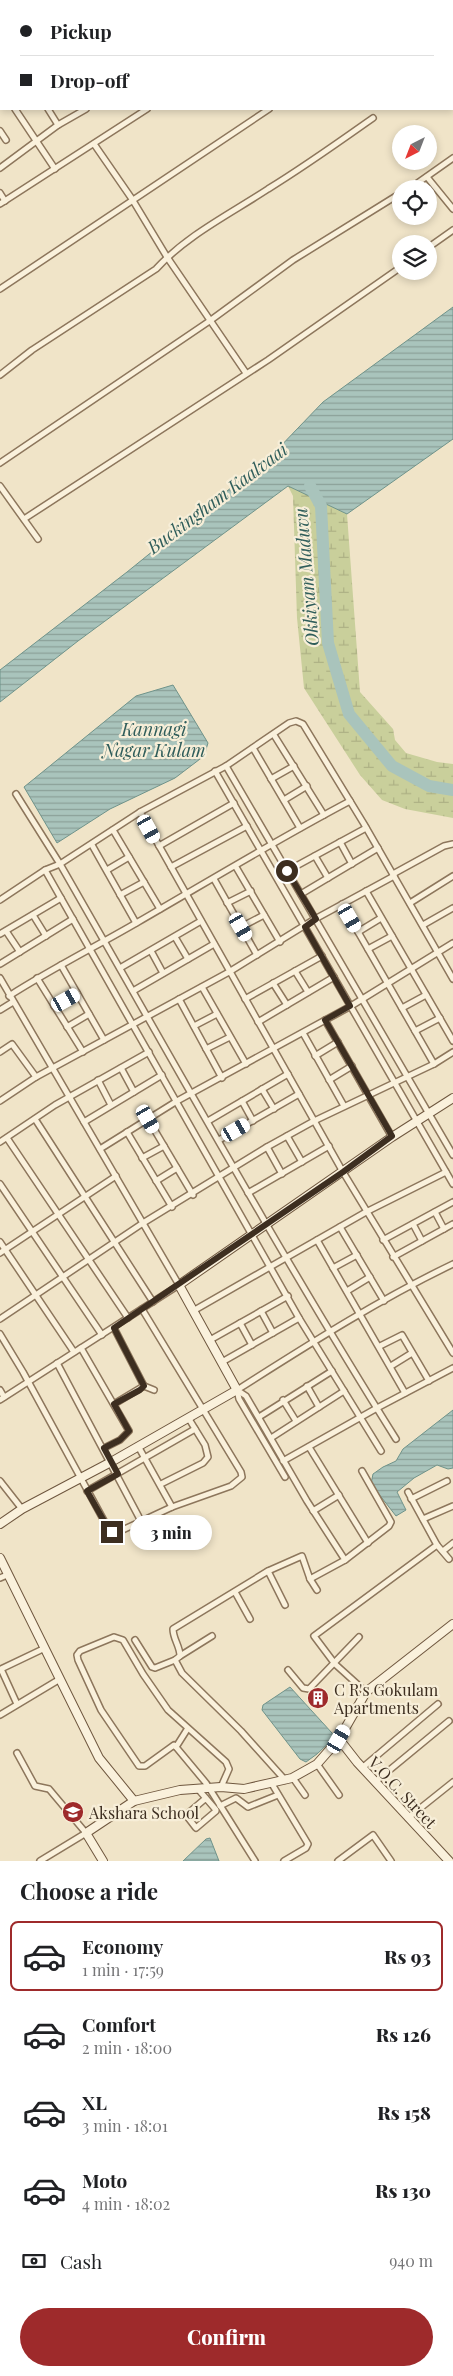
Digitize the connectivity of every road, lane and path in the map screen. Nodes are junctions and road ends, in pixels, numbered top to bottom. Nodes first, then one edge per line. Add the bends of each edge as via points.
1 (16, 110) edge
2 (49, 110) edge
3 (84, 110) edge
4 (145, 110) edge
5 (267, 110) edge
6 (373, 118) dead end
7 (58, 125) junction
8 (0, 131) edge
9 (6, 140) dead end
10 (37, 142) junction
11 (94, 144) junction
12 (453, 158) edge
13 (0, 168) edge
14 (55, 169) junction
15 (427, 178) junction
16 (424, 180) edge
17 (0, 193) edge
18 (132, 199) junction
19 (392, 199) edge
20 (3, 203) edge
21 (453, 209) edge
22 (453, 230) edge
23 (437, 241) edge
24 (167, 257) junction
25 (392, 273) edge
26 (0, 288) edge
27 (211, 320) junction
28 (246, 373) junction
29 (0, 375) edge
30 (0, 463) edge
31 (0, 486) edge
32 (24, 519) junction
33 (38, 539) dead end
34 (274, 734) junction
35 (253, 748) junction
36 (226, 766) junction
37 (294, 766) junction
38 (216, 771) junction
39 (271, 779) junction
40 (307, 786) junction
41 (16, 794) dead end
42 (284, 800) junction
43 (350, 801) junction
44 (234, 804) junction
45 (140, 812) junction
46 (324, 815) junction
47 (247, 826) junction
48 (300, 828) junction
49 (366, 828) junction
50 (113, 830) junction
51 (340, 842) junction
52 (271, 843) junction
53 (453, 844) edge
54 (92, 845) junction
55 (159, 846) junction
56 (378, 848) junction
57 (260, 850) junction
58 (315, 856) junction
59 (129, 857) junction
60 (60, 864) junction
61 (352, 864) junction
62 (236, 866) junction
63 (171, 867) junction
64 (45, 870) junction
65 (106, 870) junction
66 (287, 871) junction
67 (393, 875) junction
68 (453, 876) edge
69 (328, 878) junction
70 (214, 879) junction
71 (144, 882) junction
72 (250, 891) junction
73 (366, 891) junction
74 (187, 894) junction
75 (301, 894) junction
76 (120, 895) junction
77 (61, 898) junction
78 (0, 900) edge
79 (410, 903) junction
80 (227, 904) junction
81 (342, 904) junction
82 (453, 908) edge
83 (160, 909) junction
84 (33, 915) junction
85 (264, 915) junction
86 (382, 918) junction
87 (73, 919) junction
88 (316, 919) junction
89 (201, 921) junction
90 (136, 923) junction
91 (423, 925) junction
92 (241, 927) junction
93 (305, 927) junction
94 (6, 931) junction
95 (358, 932) junction
96 (0, 934) edge
97 (46, 936) junction
98 (392, 936) junction
99 (175, 937) junction
100 (104, 940) junction
101 (280, 942) junction
102 (453, 943) edge
103 (214, 944) junction
104 (90, 948) junction
105 (368, 949) junction
106 (151, 951) junction
107 (438, 951) junction
108 (20, 952) junction
109 (257, 955) junction
110 (322, 956) junction
111 (188, 959) junction
112 (0, 964) edge
113 (61, 965) junction
114 (120, 968) junction
115 (410, 968) junction
116 (296, 971) junction
117 (230, 972) junction
118 (163, 974) junction
119 (334, 977) junction
120 (0, 978) edge
121 (37, 978) junction
122 (453, 979) edge
123 (387, 982) junction
124 (273, 983) junction
125 (202, 987) junction
126 (133, 991) junction
127 (308, 992) junction
128 (77, 993) junction
129 (426, 995) junction
130 (10, 996) junction
131 (362, 998) junction
132 (179, 999) junction
133 (245, 999) junction
134 (13, 1002) junction
135 (287, 1005) junction
136 (54, 1006) junction
137 (350, 1006) junction
138 (402, 1008) junction
139 (0, 1010) edge
140 (89, 1014) junction
141 (217, 1014) junction
142 (148, 1016) junction
143 (440, 1018) junction
144 (325, 1020) junction
145 (258, 1022) junction
146 (133, 1024) junction
147 (194, 1026) junction
148 (67, 1027) junction
149 (415, 1031) junction
150 (303, 1033) junction
151 (230, 1037) junction
152 (104, 1040) junction
153 (453, 1041) edge
154 (338, 1042) junction
155 (206, 1048) junction
156 (273, 1049) junction
157 (0, 1052) edge
158 (83, 1052) junction
159 (149, 1052) junction
160 (453, 1052) edge
161 (316, 1056) junction
162 (246, 1064) junction
163 (434, 1064) junction
164 (352, 1066) junction
165 (121, 1068) junction
166 (52, 1069) junction
167 (288, 1074) junction
168 (162, 1075) junction
169 (407, 1076) junction
170 (36, 1077) junction
171 (222, 1078) junction
172 (98, 1080) junction
173 (329, 1080) junction
174 (394, 1082) junction
175 (262, 1089) junction
176 (134, 1092) junction
177 (192, 1094) junction
178 (299, 1094) junction
179 (368, 1094) junction
180 (69, 1097) junction
181 (453, 1098) edge
182 (0, 1101) edge
183 (177, 1101) junction
184 (242, 1102) junction
185 (111, 1105) junction
186 (344, 1106) junction
187 (274, 1109) junction
188 (429, 1112) junction
189 (35, 1119) junction
190 (148, 1119) junction
191 (416, 1120) junction
192 (208, 1121) junction
193 (252, 1121) junction
194 (314, 1121) junction
195 (84, 1122) junction
196 (127, 1132) junction
197 (287, 1136) junction
198 (392, 1136) junction
199 (7, 1138) junction
200 (219, 1140) junction
201 (0, 1142) edge
202 (164, 1146) junction
203 (328, 1146) junction
204 (267, 1147) junction
205 (100, 1149) junction
206 (453, 1155) edge
207 (142, 1158) junction
208 (302, 1162) junction
209 (177, 1168) junction
210 (234, 1169) junction
211 (343, 1172) junction
212 (446, 1172) junction
213 (282, 1174) junction
214 (116, 1176) junction
215 (221, 1177) junction
216 (156, 1181) junction
217 (0, 1184) edge
218 (453, 1184) edge
219 (248, 1193) junction
220 (192, 1195) junction
221 (86, 1196) junction
222 (453, 1202) edge
223 (172, 1207) junction
224 (366, 1212) junction
225 (435, 1212) junction
226 (58, 1215) junction
227 (267, 1223) junction
228 (143, 1224) junction
229 (413, 1224) junction
230 (453, 1224) edge
231 (340, 1227) junction
232 (444, 1229) junction
233 (32, 1232) junction
234 (252, 1233) junction
235 (317, 1240) junction
236 (383, 1240) junction
237 (422, 1241) junction
238 (0, 1242) edge
239 (115, 1242) junction
240 (3, 1251) edge
241 (357, 1255) junction
242 (393, 1257) junction
243 (287, 1258) junction
244 (88, 1260) junction
245 (453, 1264) edge
246 (272, 1266) junction
247 (333, 1268) junction
248 (62, 1277) junction
249 (370, 1278) junction
250 (179, 1284) junction
251 (411, 1284) junction
252 (347, 1292) junction
253 (36, 1295) junction
254 (288, 1296) junction
255 (384, 1301) junction
256 (153, 1302) junction
257 (142, 1309) junction
258 (193, 1311) junction
259 (261, 1311) junction
260 (360, 1314) junction
261 (128, 1318) junction
262 (299, 1318) junction
263 (0, 1319) edge
264 (240, 1323) junction
265 (114, 1328) junction
266 (329, 1331) junction
267 (273, 1333) junction
268 (0, 1334) edge
269 (102, 1335) junction
270 (210, 1340) junction
271 (314, 1341) junction
272 (252, 1345) junction
273 (380, 1346) junction
274 (81, 1348) junction
275 (74, 1352) junction
276 (412, 1353) junction
277 (453, 1353) edge
278 (57, 1362) junction
279 (222, 1362) junction
280 (392, 1366) junction
281 (453, 1368) edge
282 (332, 1371) junction
283 (429, 1380) junction
284 (27, 1381) junction
285 (144, 1386) junction
286 (307, 1386) junction
287 (0, 1390) edge
288 (154, 1390) dead end
289 (237, 1390) junction
290 (344, 1391) junction
291 (405, 1393) junction
292 (2, 1398) edge
293 (283, 1400) junction
294 (114, 1404) junction
295 (319, 1407) junction
296 (377, 1408) junction
297 (204, 1410) junction
298 (259, 1417) junction
299 (360, 1417) junction
300 (189, 1418) junction
301 (296, 1421) junction
302 (195, 1428) junction
303 (271, 1438) junction
304 (396, 1439) dead end
305 (138, 1446) junction
306 (309, 1446) junction
307 (104, 1448) junction
308 (381, 1451) dead end
309 (145, 1458) junction
310 (283, 1461) junction
311 (111, 1462) junction
312 (362, 1471) dead end
313 (118, 1474) junction
314 (285, 1477) dead end
315 (80, 1478) junction
316 (0, 1480) edge
317 (447, 1481) dead end
318 (161, 1484) junction
319 (87, 1491) junction
320 (408, 1492) dead end
321 (339, 1495) junction
322 (411, 1499) junction
323 (453, 1506) edge
324 (172, 1507) junction
325 (22, 1509) junction
326 (313, 1511) junction
327 (422, 1519) junction
328 (141, 1521) junction
329 (0, 1524) edge
330 (368, 1543) junction
331 (453, 1543) edge
332 (437, 1545) junction
333 (442, 1551) junction
334 (0, 1558) edge
335 (449, 1559) dead end
336 (345, 1560) junction
337 (268, 1571) junction
338 (4, 1576) edge
339 (310, 1579) junction
340 (317, 1590) dead end
341 (235, 1592) junction
342 (285, 1605) dead end
343 (250, 1619) dead end
344 (453, 1624) edge
345 (212, 1636) dead end
346 (359, 1637) dead end
347 (135, 1640) dead end
348 (45, 1648) junction
349 (177, 1658) junction
350 (335, 1664) junction
351 (288, 1670) dead end
352 (60, 1680) junction
353 (366, 1692) junction
354 (17, 1704) junction
355 (438, 1704) dead end
356 (0, 1715) edge
357 (449, 1721) dead end
358 (188, 1728) junction
359 (339, 1739) junction
360 (176, 1747) junction
361 (17, 1753) dead end
362 (317, 1764) junction
363 (362, 1768) junction
364 (293, 1778) junction
365 (285, 1780) junction
366 (375, 1782) junction
367 (453, 1782) edge
368 (272, 1784) junction
369 (221, 1787) junction
370 (208, 1788) junction
371 (198, 1789) junction
372 (278, 1794) junction
373 (339, 1794) dead end
374 (305, 1795) dead end
375 (206, 1798) junction
376 (134, 1801) junction
377 (220, 1806) junction
378 (408, 1818) junction
379 (86, 1833) junction
380 (341, 1860) edge
381 (40, 1861) edge
382 (103, 1861) edge
383 (255, 1861) edge
384 (284, 1861) edge
385 (391, 1861) edge
386 (448, 1861) edge

1 - 10 street
2 - 7 street
3 - 7 street
4 - 11 street
5 - 18 street
6 - 24 street
7 - 10 street
8 - 9 street
10 - 13 street
10 - 14 street
11 - 14 street
11 - 18 street
12 - 15 street
14 - 20 street
15 - 16 street
15 - 21 street
17 - 20 street
18 - 24 street
18 - 26 street
19 - 27 street via 293,260
22 - 23 street
24 - 27 street
24 - 29 street via 156,269 32,350
25 - 28 street
27 - 28 street
27 - 30 street
28 - 32 street
31 - 32 street
32 - 33 street
34 - 35 street
34 - 37 street
34 - 43 street via 289,723 303,724
35 - 36 street
35 - 39 street
36 - 38 street
36 - 52 street
37 - 39 street
37 - 40 street
38 - 44 street
38 - 45 street
39 - 42 street
40 - 42 street
40 - 46 street
41 - 60 street
42 - 48 street
43 - 46 street
43 - 49 street
44 - 47 street
44 - 55 street
45 - 50 street
45 - 55 street
46 - 48 street
47 - 57 street
47 - 63 street
48 - 52 street
49 - 51 street
49 - 56 street
50 - 54 street
50 - 59 street
51 - 58 street
51 - 61 street
52 - 57 street
52 - 66 street
53 - 67 street
54 - 60 street
54 - 65 street
55 - 63 street
56 - 61 street
56 - 67 street
57 - 62 street
57 - 93 street
58 - 66 street
58 - 69 street
59 - 65 street
59 - 71 street
60 - 64 street
60 - 100 street
61 - 69 street
62 - 70 street
62 - 72 street
63 - 74 street
64 - 77 street
64 - 78 street
65 - 76 street
66 - 75 street
67 - 73 street
67 - 79 street
68 - 79 street
69 - 75 street
70 - 74 street
70 - 80 street
71 - 76 street
71 - 83 street
72 - 80 street
72 - 85 street
73 - 81 street
73 - 86 street
74 - 83 street
74 - 89 street
75 - 88 street
76 - 90 street
77 - 84 street
77 - 87 street
79 - 91 street
80 - 92 street
81 - 88 street
81 - 95 street
82 - 91 street
83 - 90 street
84 - 94 street
84 - 97 street
85 - 92 street
85 - 101 street
86 - 95 street
86 - 98 street
87 - 97 street
87 - 104 street
88 - 93 street
88 - 131 street
89 - 99 street
89 - 103 street
90 - 100 street
91 - 107 street
92 - 109 street
93 - 101 street
93 - 110 street
94 - 96 street
94 - 108 street
95 - 105 street
97 - 108 street
98 - 105 street
98 - 115 street
99 - 106 street
99 - 111 street
100 - 104 street
100 - 114 street
101 - 109 street
102 - 107 street
103 - 111 street
103 - 117 street
104 - 113 street
104 - 146 street
105 - 123 street
106 - 114 street
106 - 118 street
107 - 115 street
107 - 122 street
108 - 112 street
109 - 117 street
110 - 116 street
110 - 119 street
111 - 118 street
113 - 121 street
113 - 128 street
114 - 126 street
115 - 123 street
115 - 129 street
116 - 124 street
116 - 127 street
117 - 125 street
117 - 133 street
118 - 126 street
119 - 127 street
119 - 137 street
120 - 130 street
121 - 130 street
121 - 136 street
123 - 131 street
123 - 138 street
124 - 133 street
124 - 135 street
125 - 132 street
125 - 141 street
126 - 142 street
127 - 135 street
128 - 136 street
128 - 140 street
129 - 138 street
129 - 143 street
130 - 134 street
131 - 137 street
131 - 169 street
132 - 142 street
132 - 147 street
133 - 145 street
134 - 139 street
134 - 166 street
135 - 145 street
136 - 148 street
137 - 144 street
137 - 174 street
138 - 149 street
140 - 148 street
140 - 152 street
141 - 147 street
141 - 151 street
142 - 146 street
142 - 177 street
143 - 149 street
143 - 153 street
144 - 150 street
144 - 154 street
145 - 156 street
146 - 152 street
146 - 159 street
147 - 155 street
148 - 158 street
149 - 163 street
150 - 156 street
150 - 161 street
151 - 155 street
151 - 162 street
152 - 158 street
154 - 161 street
154 - 164 street
155 - 171 street
156 - 162 street
156 - 167 street
157 - 170 street via 12,1044
158 - 166 street
159 - 165 street
159 - 168 street
160 - 163 street
161 - 173 street
162 - 171 street
163 - 169 street
164 - 173 street
164 - 179 street
165 - 172 street
165 - 176 street
166 - 170 street
166 - 180 street
167 - 175 street
167 - 178 street
168 - 176 street
168 - 183 street
169 - 174 street
169 - 188 street
170 - 182 street
171 - 177 street
172 - 180 street
172 - 185 street
173 - 186 street
174 - 179 street
174 - 191 street
175 - 184 street
175 - 187 street
176 - 185 street
177 - 183 street
177 - 192 street
178 - 187 street
178 - 194 street
179 - 186 street
179 - 198 street
180 - 189 street
180 - 195 street
181 - 188 street
183 - 190 street
183 - 215 street
184 - 192 street
184 - 193 street
185 - 195 street
186 - 194 street
187 - 193 street
188 - 191 street
188 - 206 street
189 - 199 street
189 - 221 street
190 - 196 street
190 - 202 street
191 - 198 street
191 - 212 street
192 - 200 street
193 - 200 street
194 - 197 street
194 - 203 street
195 - 205 street
196 - 205 street
196 - 207 street
197 - 204 street
197 - 208 street
198 - 211 street
199 - 201 street
199 - 226 street
200 - 210 street
202 - 207 street
202 - 209 street
203 - 208 street
203 - 211 street
204 - 210 street
204 - 213 street
205 - 214 street
207 - 216 street
208 - 213 street
209 - 216 street
209 - 220 street
210 - 215 street
210 - 219 street
211 - 224 street
211 - 227 street
212 - 218 street
212 - 224 street
213 - 219 street
214 - 221 street
214 - 228 street
215 - 220 street
215 - 234 street
216 - 223 street
217 - 233 street
219 - 227 street
220 - 223 street
221 - 226 street
221 - 239 street
222 - 225 street
223 - 228 street
224 - 231 street
224 - 236 street
225 - 229 street
225 - 232 street
226 - 233 street
226 - 244 street
227 - 234 street
227 - 243 street
228 - 239 street
228 - 250 street
229 - 236 street
229 - 237 street
230 - 232 street
231 - 235 street
231 - 241 street
232 - 237 street
233 - 240 street
233 - 248 street
234 - 246 street
234 - 250 street
235 - 243 street
235 - 247 street
236 - 242 street
237 - 242 street
238 - 240 street
239 - 244 street
239 - 256 street
240 - 253 street
241 - 247 street
241 - 249 street
242 - 251 street
243 - 246 street
243 - 266 street
244 - 248 street
244 - 261 street
245 - 251 street
246 - 254 street
246 - 258 street
247 - 252 street
248 - 253 street
248 - 269 street
249 - 252 street
249 - 255 street
250 - 256 street
250 - 258 street
251 - 255 street
251 - 277 street
252 - 260 street
253 - 263 street
253 - 275 street
254 - 259 street
254 - 262 street
255 - 260 street
256 - 257 street
257 - 261 street
257 - 297 street
258 - 270 street
259 - 264 street
259 - 267 street
260 - 266 street
260 - 273 street
261 - 265 street
262 - 267 street
262 - 271 street
264 - 270 street
264 - 272 street
265 - 269 street
265 - 285 street
266 - 271 street
266 - 296 street
267 - 272 street
268 - 284 street
269 - 274 street
270 - 279 street
271 - 282 street
271 - 289 street
272 - 279 street
273 - 276 street via 402,1335
273 - 280 street
274 - 275 street
274 - 294 street
275 - 278 street
276 - 280 street
276 - 283 street
278 - 284 street
278 - 307 street
279 - 289 street
280 - 291 street
281 - 283 street
282 - 286 street
282 - 290 street
283 - 291 street
284 - 292 street
284 - 315 street
285 - 288 street
285 - 294 street
286 - 293 street
286 - 295 street
287 - 292 street
289 - 297 street
289 - 298 street via 246,1396
289 - 314 street via 239,1399
290 - 295 street
290 - 299 street
291 - 296 street
293 - 298 street
293 - 301 street
294 - 307 street via 129,1431
295 - 301 street
296 - 299 street
296 - 304 street
297 - 300 street
297 - 324 street via 242,1477 231,1486
298 - 303 street
299 - 306 street
299 - 308 street
300 - 302 street
300 - 305 street
301 - 303 street
302 - 309 street
302 - 318 street via 208,1457 203,1463
303 - 310 street
305 - 309 street
305 - 311 street
306 - 310 street
306 - 321 street
307 - 311 street
309 - 313 street
309 - 318 street
310 - 326 street
311 - 313 street
311 - 315 street
312 - 330 street via 391,1522
313 - 319 street
313 - 328 street
315 - 319 street
315 - 325 street
316 - 325 street
317 - 322 street
318 - 324 street
319 - 328 street via 112,1532
320 - 322 street
321 - 326 street
321 - 330 street
322 - 327 street
323 - 327 street
324 - 328 street
325 - 329 street
326 - 336 street
327 - 332 street
330 - 336 street
331 - 333 street
332 - 333 street
332 - 350 street via 314,1636
333 - 335 street
334 - 338 street
336 - 339 street
337 - 339 street via 302,1556
337 - 341 street
337 - 342 street
338 - 348 street
339 - 340 street
341 - 343 street
341 - 349 street via 173,1629 180,1650
344 - 353 street
345 - 349 street
346 - 350 street
347 - 349 street via 152,1667
348 - 352 street
348 - 354 street via 1,1669
349 - 365 street via 182,1673
350 - 351 street via 309,1690 303,1688
350 - 353 street
352 - 354 street
352 - 376 street via 99,1758
353 - 359 street
354 - 356 street
355 - 363 street
357 - 366 street
358 - 360 street
358 - 360 street via 168,1710 123,1640 114,1637 77,1655 101,1710 139,1766 145,1766 174,1745
358 - 369 street via 230,1769
359 - 362 street
359 - 363 street, V.O.C. Street
360 - 370 street
361 - 379 street via 36,1786 49,1789
362 - 364 street
362 - 373 street
363 - 366 street, V.O.C. Street
364 - 365 street
364 - 374 street
365 - 368 street
366 - 378 street, V.O.C. Street
367 - 378 street
368 - 369 street via 244,1789
368 - 372 street
369 - 370 street
370 - 371 street
370 - 377 street
371 - 375 street
371 - 376 street
372 - 377 street via 248,1808 236,1798
372 - 384 street via 308,1844
375 - 375 street via 216,1813 196,1828 186,1815
376 - 379 street
377 - 383 street
378 - 386 street, V.O.C. Street
379 - 381 street
379 - 382 street
380 - 385 street via 373,1835

